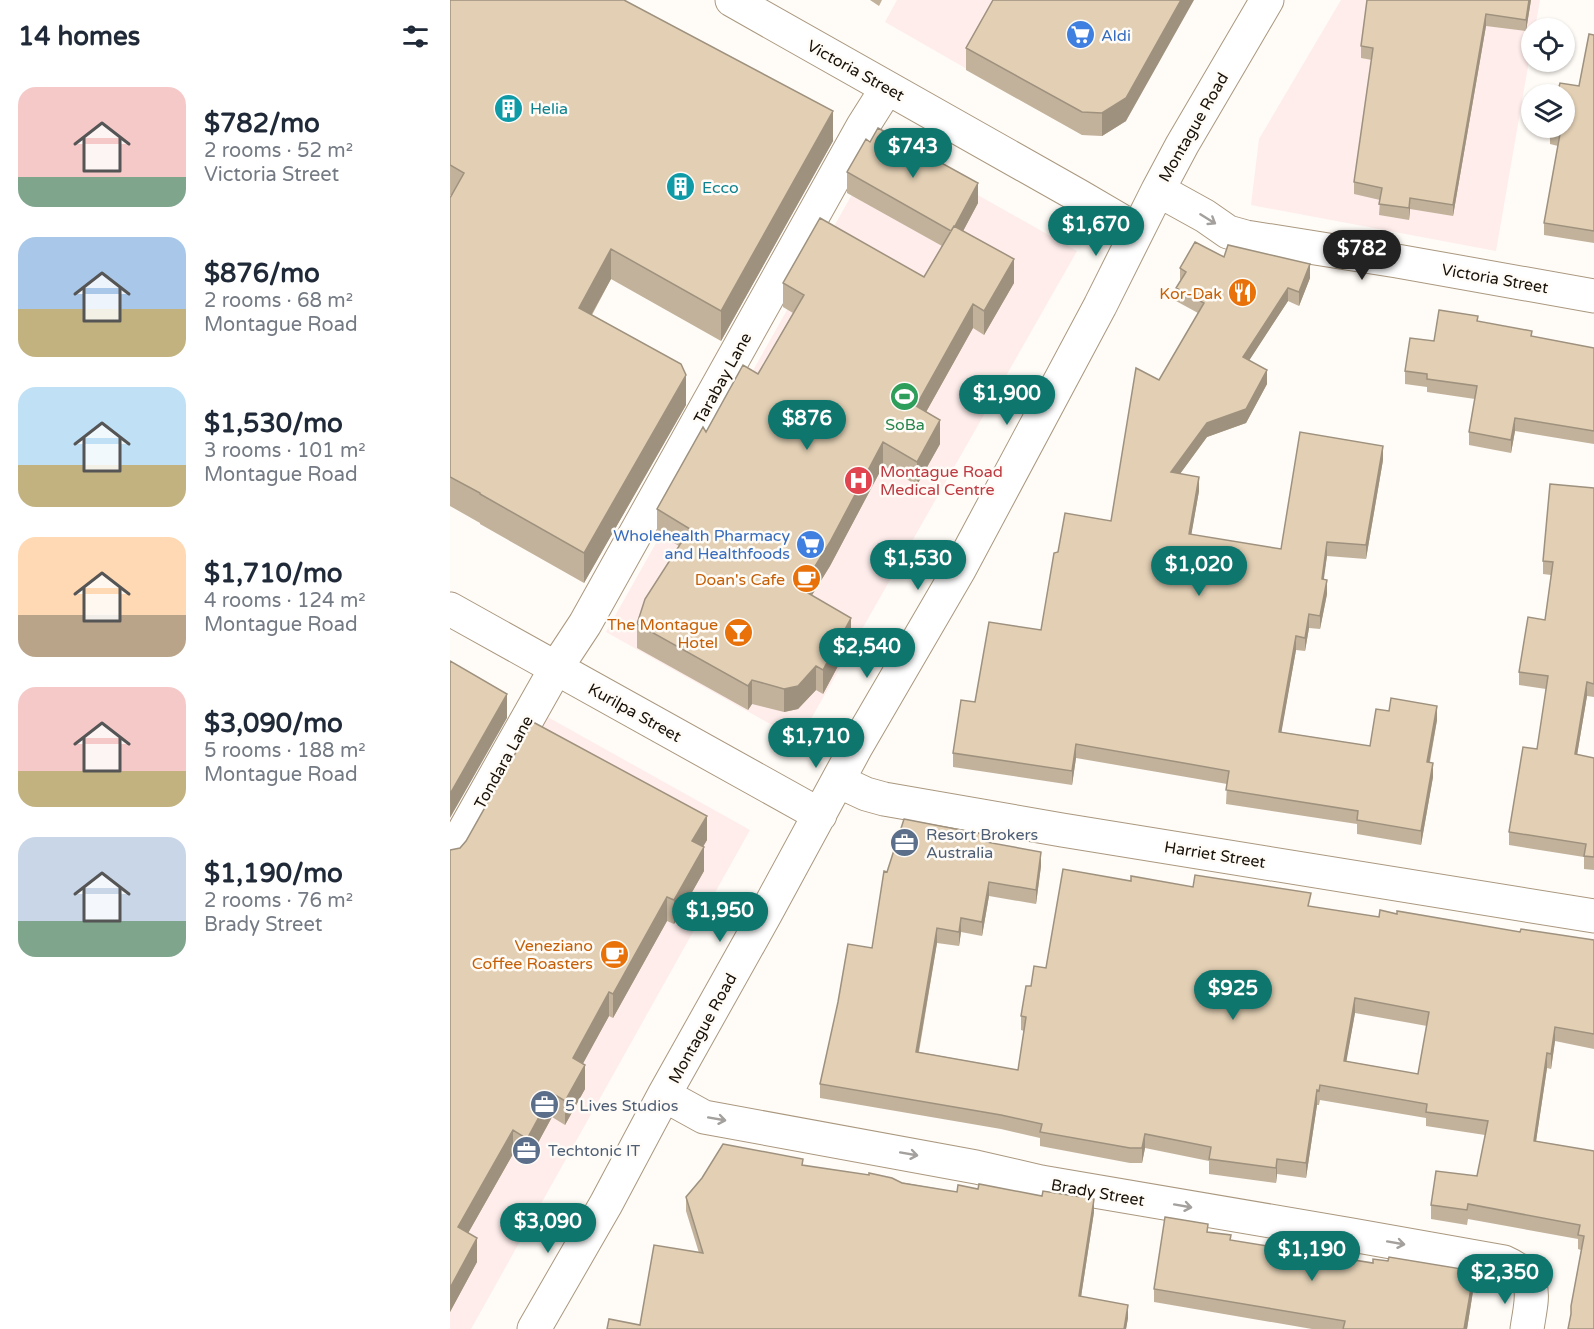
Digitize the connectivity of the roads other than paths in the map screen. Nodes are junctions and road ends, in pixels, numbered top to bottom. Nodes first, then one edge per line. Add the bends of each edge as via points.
1 (732, 0) edge
2 (1267, 0) edge
3 (887, 88) junction
4 (1158, 190) junction
5 (1137, 230) junction
6 (1594, 296) edge
7 (450, 609) edge
8 (556, 668) junction
9 (838, 781) junction
10 (820, 815) junction
11 (450, 856) edge
12 (1594, 916) edge
13 (664, 1095) junction
14 (534, 1329) edge
15 (1527, 1329) edge

1 - 3 street, Victoria Street
2 - 4 street, Montague Road
3 - 5 street, Victoria Street
3 - 8 street, Tarabay Lane via 585,624
4 - 5 street, Montague Road
4 -> 6 street, Victoria Street via 1228,232 1246,237
5 - 9 street, Montague Road via 959,570
7 - 8 street, Kurilpa Street
8 - 10 street, Kurilpa Street
8 - 11 street, Tondara Lane
9 - 10 street, Montague Road
9 - 12 street, Harriet Street via 884,799
10 - 13 street, Montague Road
13 - 14 street, Montague Road
13 -> 15 street, Brady Street via 704,1117 1041,1182 1504,1262 1518,1268 1531,1283

